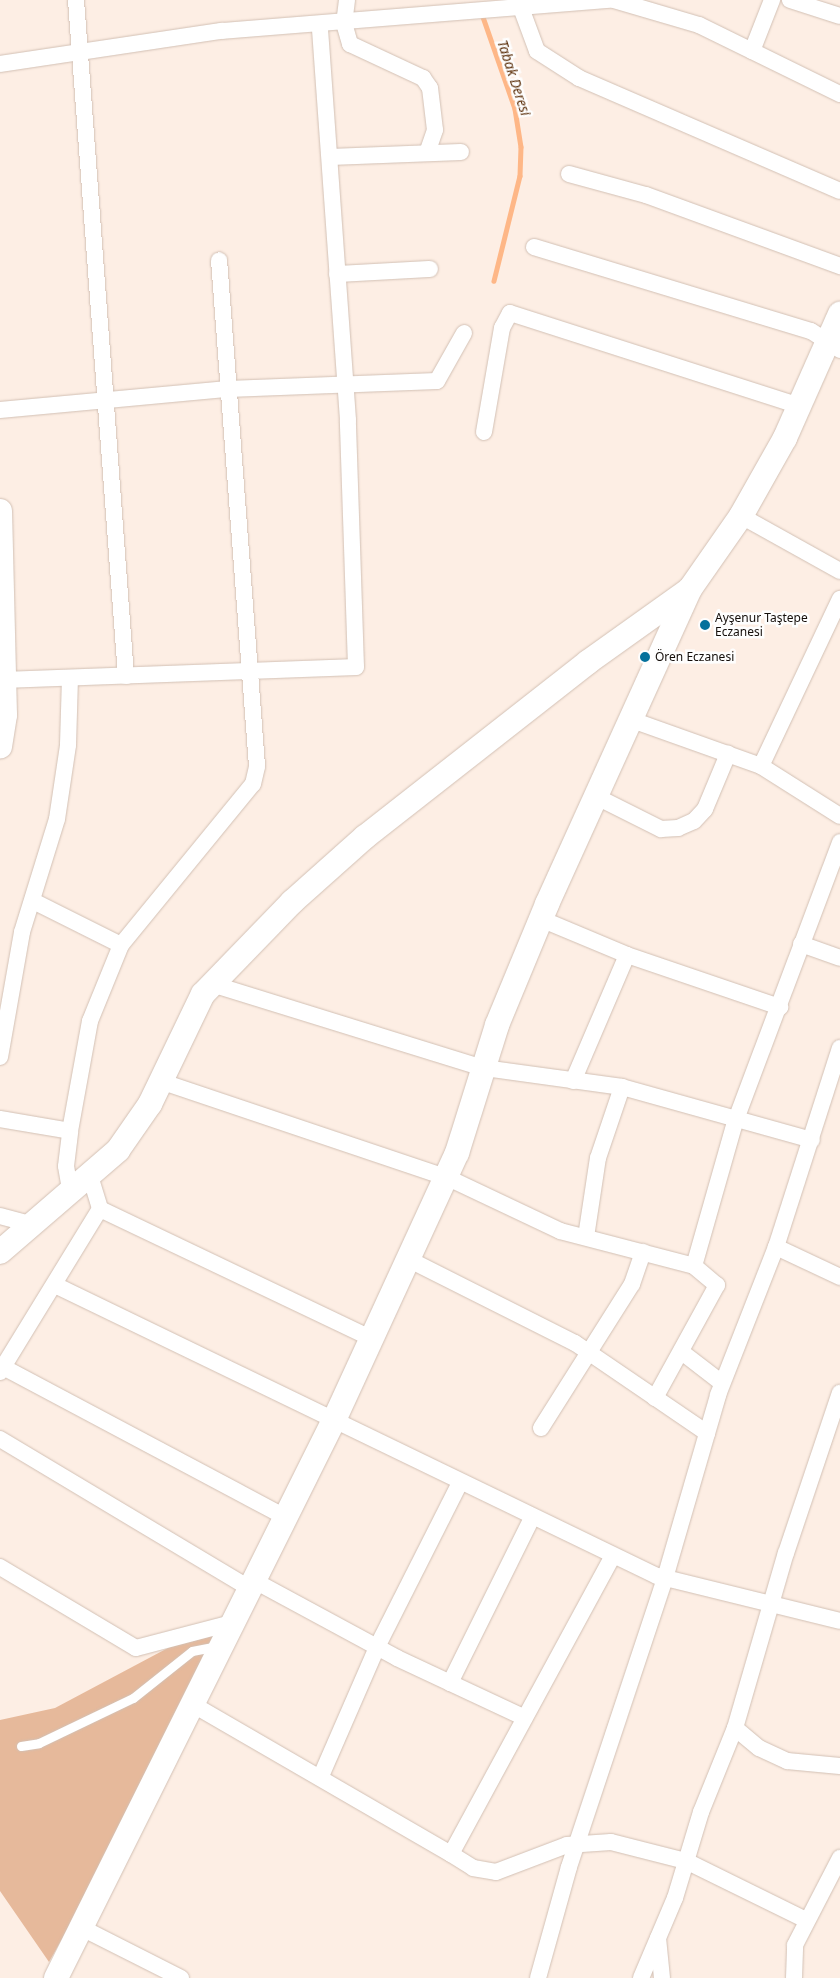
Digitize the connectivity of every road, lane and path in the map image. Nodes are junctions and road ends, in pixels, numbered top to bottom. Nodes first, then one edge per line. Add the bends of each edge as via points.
1 (76, 0) edge
2 (347, 0) edge
3 (613, 0) edge
4 (772, 0) edge
5 (790, 0) edge
6 (520, 5) junction
7 (840, 16) edge
8 (344, 23) junction
9 (320, 25) junction
10 (80, 51) junction
11 (752, 51) junction
12 (0, 64) edge
13 (840, 94) edge
14 (461, 152) dead end
15 (427, 153) junction
16 (330, 157) junction
17 (569, 174) dead end
18 (840, 191) edge
19 (534, 247) dead end
20 (220, 260) dead end
21 (840, 266) edge
22 (430, 269) dead end
23 (337, 274) junction
24 (840, 314) edge
25 (464, 333) dead end
26 (834, 346) edge
27 (344, 385) junction
28 (228, 389) junction
29 (108, 400) junction
30 (799, 406) junction
31 (0, 410) edge
32 (484, 432) dead end
33 (0, 511) edge
34 (741, 516) junction
35 (1, 568) edge
36 (840, 571) edge
37 (690, 589) junction
38 (840, 600) edge
39 (2, 653) edge
40 (252, 671) junction
41 (126, 676) junction
42 (70, 678) junction
43 (4, 680) junction
44 (632, 720) junction
45 (1, 742) edge
46 (728, 754) junction
47 (761, 766) junction
48 (596, 798) junction
49 (840, 816) edge
50 (840, 842) edge
51 (33, 901) junction
52 (541, 919) junction
53 (801, 944) junction
54 (121, 945) junction
55 (627, 956) junction
56 (840, 958) edge
57 (212, 984) junction
58 (780, 1007) junction
59 (840, 1048) edge
60 (0, 1057) edge
61 (484, 1068) junction
62 (572, 1080) junction
63 (160, 1081) junction
64 (622, 1087) junction
65 (0, 1119) edge
66 (736, 1122) junction
67 (70, 1131) junction
68 (812, 1140) junction
69 (446, 1177) junction
70 (80, 1184) junction
71 (100, 1210) junction
72 (0, 1216) edge
73 (30, 1224) junction
74 (586, 1237) junction
75 (776, 1248) junction
76 (0, 1252) edge
77 (642, 1252) junction
78 (408, 1259) junction
79 (694, 1266) junction
80 (840, 1277) edge
81 (56, 1286) junction
82 (371, 1338) junction
83 (588, 1352) junction
84 (683, 1353) junction
85 (2, 1370) edge
86 (722, 1383) junction
87 (840, 1393) edge
88 (655, 1398) junction
89 (336, 1418) junction
90 (541, 1428) dead end
91 (707, 1433) junction
92 (0, 1439) edge
93 (460, 1483) junction
94 (286, 1517) junction
95 (532, 1518) junction
96 (613, 1556) junction
97 (0, 1567) edge
98 (666, 1578) junction
99 (251, 1584) junction
100 (770, 1607) junction
101 (840, 1621) edge
102 (231, 1623) junction
103 (220, 1646) junction
104 (376, 1647) junction
105 (450, 1683) junction
106 (192, 1704) junction
107 (525, 1718) junction
108 (735, 1728) junction
109 (20, 1746) dead end
110 (840, 1766) edge
111 (320, 1776) junction
112 (581, 1842) junction
113 (451, 1854) junction
114 (840, 1858) edge
115 (686, 1861) junction
116 (806, 1920) junction
117 (82, 1928) junction
118 (658, 1938) junction
119 (56, 1978) edge
120 (181, 1978) edge
121 (538, 1978) edge
122 (641, 1978) edge
123 (662, 1978) edge
124 (794, 1978) edge

1 - 10 street
2 - 8 street
3 - 6 street
3 - 11 street via 699,25
4 - 11 street
5 - 7 street
6 - 8 street
6 - 18 street via 537,51 579,78
8 - 9 street
8 - 15 street via 350,44 423,78 430,88 435,130
9 - 10 street via 222,31
9 - 16 street
10 - 12 street
10 - 29 street
11 - 13 street
14 - 15 street
15 - 16 street
16 - 23 street
17 - 21 street via 646,195
19 - 26 street via 811,331
20 - 28 street
22 - 23 street
23 - 27 street
24 - 26 street
25 - 27 street via 436,381
26 - 30 street
27 - 28 street
27 - 40 street via 356,667
28 - 29 street
28 - 40 street
29 - 31 street
29 - 41 street
30 - 32 street via 510,313 502,328
30 - 34 street
33 - 35 street
34 - 36 street
34 - 37 street
35 - 39 street
37 - 44 street
37 - 57 street via 588,662 365,837 292,902
38 - 47 street
39 - 43 street
40 - 41 street
40 - 54 street via 258,748 253,784
41 - 42 street
42 - 43 street
42 - 51 street via 68,745 57,819
43 - 45 street
44 - 46 street
44 - 48 street
46 - 47 street
46 - 48 street via 705,809 694,821 678,828 661,829
47 - 49 street
48 - 52 street
50 - 53 street
51 - 54 street
51 - 60 street via 22,932
52 - 55 street
52 - 61 street
53 - 56 street
53 - 58 street
54 - 67 street via 90,1021
55 - 58 street
55 - 62 street
57 - 61 street
57 - 63 street
58 - 66 street
59 - 68 street
61 - 62 street
61 - 69 street
62 - 64 street
63 - 69 street
63 - 70 street via 118,1150
64 - 66 street
64 - 74 street via 598,1158
65 - 67 street
66 - 68 street
66 - 79 street
67 - 70 street via 66,1166
68 - 75 street
69 - 74 street via 560,1231
69 - 78 street
70 - 71 street
70 - 73 street
71 - 81 street
71 - 82 street
72 - 73 street
73 - 76 street
74 - 77 street
75 - 80 street
75 - 86 street
77 - 79 street
77 - 83 street via 632,1284
78 - 82 street
78 - 83 street
79 - 84 street via 717,1285
81 - 85 street
81 - 89 street via 244,1380
82 - 89 street
83 - 88 street
83 - 90 street
84 - 86 street
84 - 88 street
85 - 94 street
86 - 91 street
87 - 100 street
88 - 91 street
89 - 93 street
89 - 94 street
91 - 98 street
92 - 99 street
93 - 95 street
93 - 104 street
94 - 99 street
95 - 96 street
95 - 105 street
96 - 98 street
96 - 107 street
97 - 102 street via 136,1648
98 - 100 street
98 - 112 street
99 - 102 street
99 - 104 street
100 - 101 street
100 - 108 street
102 - 103 street
103 - 106 street
103 - 109 lane via 192,1651 133,1698 39,1743
104 - 105 street
104 - 111 street
105 - 107 street
106 - 111 street
106 - 117 street
107 - 113 street
108 - 110 street via 759,1748 787,1761
108 - 115 street
111 - 113 street
112 - 113 street via 496,1872 473,1868
112 - 115 street via 611,1842
112 - 121 street
114 - 116 street
115 - 116 street
115 - 118 street
116 - 124 street via 795,1945
117 - 119 street
117 - 120 street
118 - 122 street
118 - 123 street

